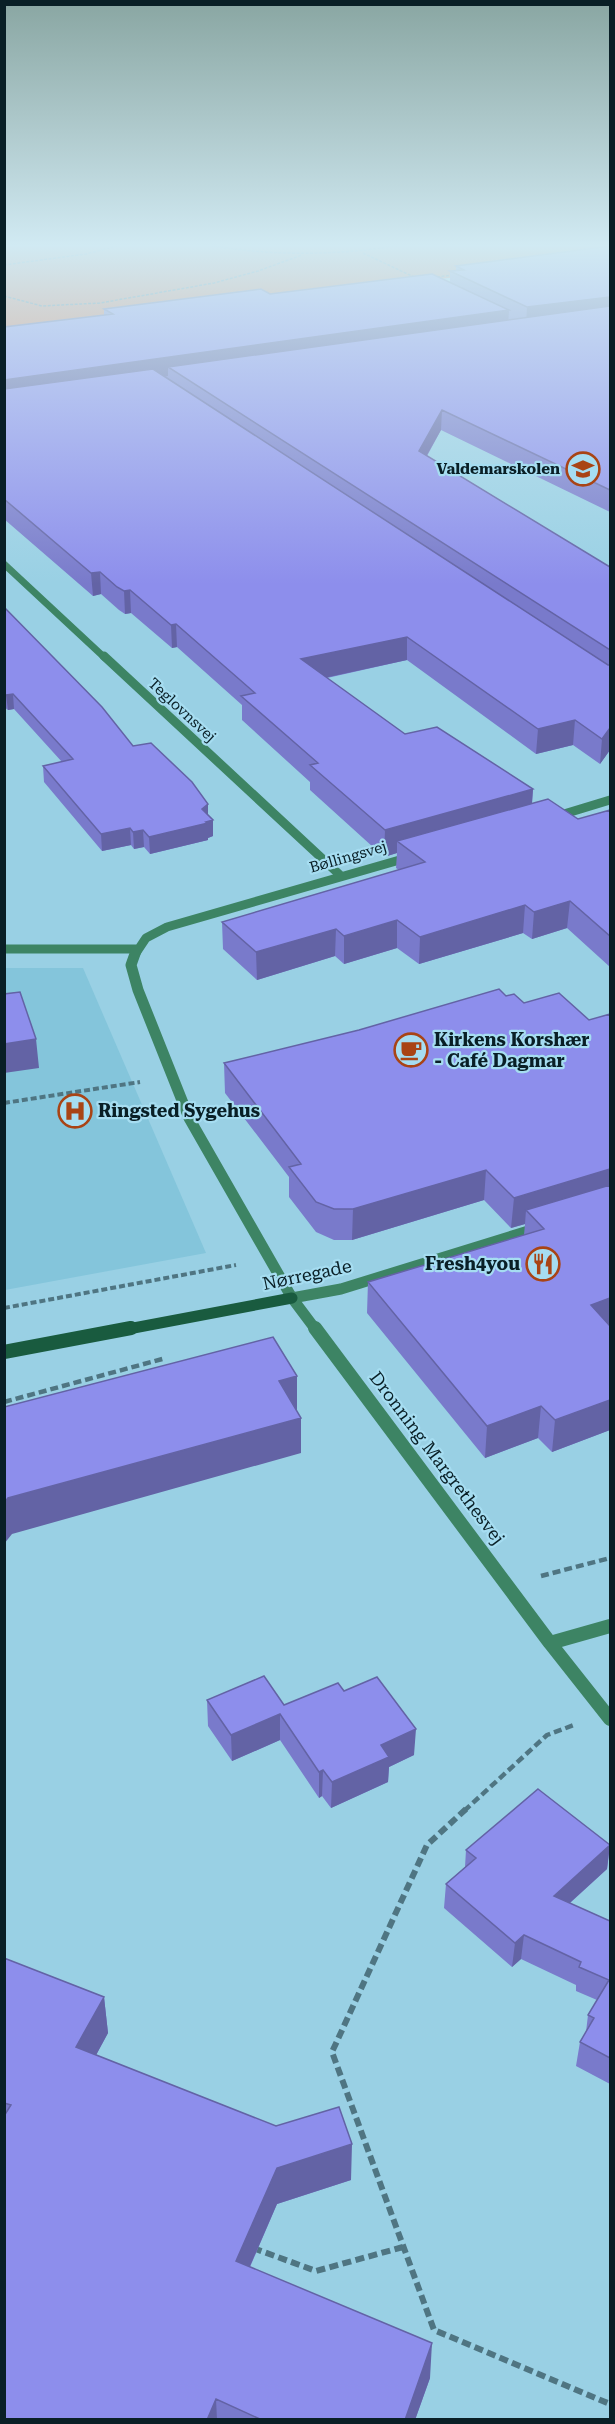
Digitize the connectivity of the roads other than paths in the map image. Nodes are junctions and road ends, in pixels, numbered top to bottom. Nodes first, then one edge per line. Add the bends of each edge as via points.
1 (4, 564) edge
2 (610, 800) edge
3 (544, 819) edge
4 (420, 854) edge
5 (341, 876) junction
6 (4, 949) edge
7 (136, 949) junction
8 (554, 1223) edge
9 (292, 1298) junction
10 (4, 1352) edge
11 (610, 1626) edge
12 (550, 1643) junction
13 (608, 1716) edge

1 - 5 street, Teglovnsvej
2 - 3 street
4 - 5 street, Bøllingsvej
5 - 7 street, Bøllingsvej via 186,920 146,938
6 - 7 street
7 - 9 street via 131,965 189,1118
8 - 9 street, Nørregade via 341,1289
9 - 10 street, Nørregade
9 - 12 street, Dronning Margrethesvej
11 - 12 street
12 - 13 street, Dronning Margrethesvej

